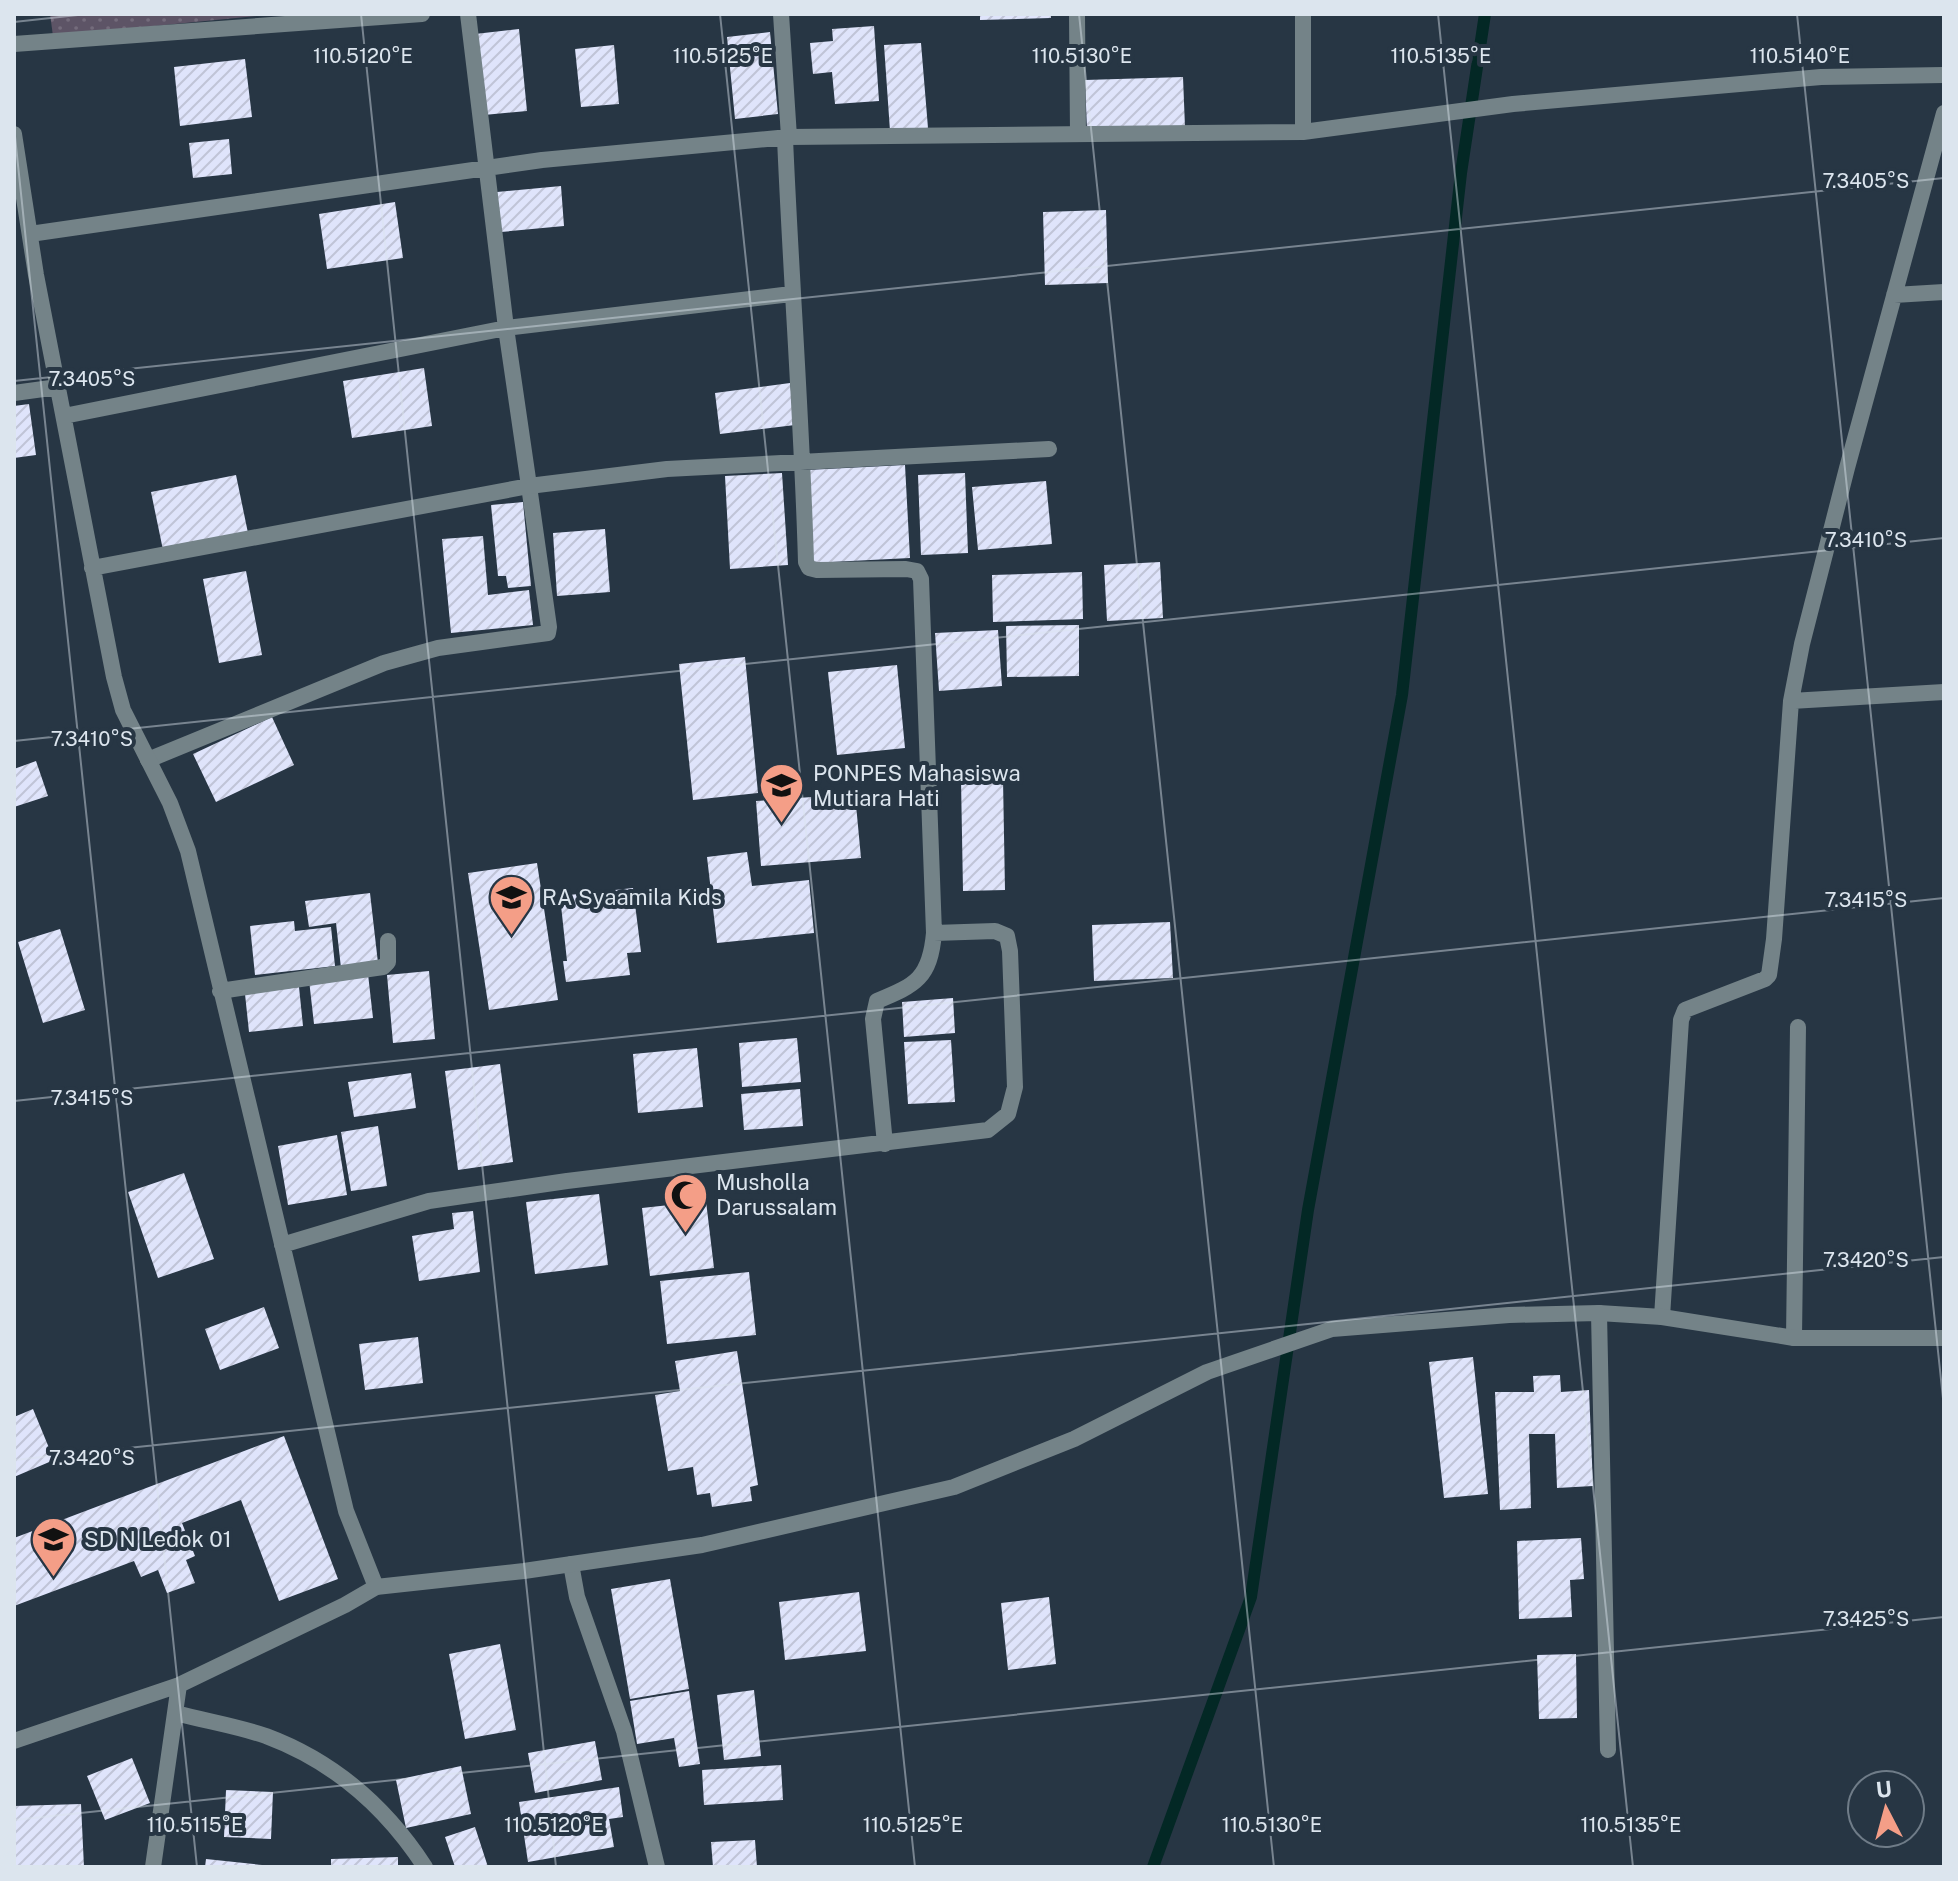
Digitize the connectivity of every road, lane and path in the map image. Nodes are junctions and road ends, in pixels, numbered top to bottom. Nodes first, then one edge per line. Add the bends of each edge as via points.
1 (422, 14) edge
2 (468, 14) edge
3 (781, 14) edge
4 (1077, 14) edge
5 (1303, 14) edge
6 (14, 44) edge
7 (1944, 75) edge
8 (1944, 113) edge
9 (1303, 132) junction
10 (14, 134) edge
11 (1078, 134) junction
12 (787, 138) junction
13 (489, 167) junction
14 (30, 234) junction
15 (1944, 292) edge
16 (791, 294) junction
17 (1894, 295) junction
18 (506, 328) junction
19 (58, 387) junction
20 (14, 393) edge
21 (64, 416) junction
22 (1049, 449) dead end
23 (803, 461) junction
24 (529, 486) junction
25 (92, 568) junction
26 (1944, 692) edge
27 (1791, 701) junction
28 (148, 760) junction
29 (934, 933) junction
30 (388, 941) dead end
31 (220, 991) junction
32 (1798, 1027) dead end
33 (885, 1144) junction
34 (282, 1245) junction
35 (1599, 1313) junction
36 (1662, 1317) junction
37 (1794, 1338) junction
38 (1944, 1338) edge
39 (571, 1564) junction
40 (376, 1587) junction
41 (179, 1685) junction
42 (176, 1713) junction
43 (14, 1741) edge
44 (1608, 1750) dead end
45 (153, 1867) edge
46 (425, 1867) edge
47 (657, 1867) edge

1 - 6 street
2 - 13 street
3 - 12 street
4 - 11 street
5 - 9 street
7 - 9 street via 1821,77 1513,104
8 - 17 street
9 - 11 street
10 - 14 street
11 - 12 street
12 - 13 street
12 - 16 street
13 - 14 street
13 - 18 street
14 - 19 street
15 - 17 street
16 - 18 street
16 - 23 street
17 - 27 street
18 - 21 street
18 - 24 street
19 - 20 street
19 - 21 street
21 - 25 street
22 - 23 street
23 - 24 street via 667,469
23 - 29 street via 809,568 906,569 917,571 921,579
24 - 25 street
24 - 28 street via 548,633 438,648 384,663
25 - 28 street via 123,710
26 - 27 street
27 - 36 street via 1769,975 1685,1010 1681,1020
28 - 31 street via 188,851
29 - 33 street via 932,958 921,977 911,988 877,1001 873,1019
29 - 33 street via 995,931 1007,936 1015,1087 1008,1114 988,1130
30 - 31 street via 383,967
31 - 34 street
32 - 37 street
33 - 34 street via 429,1201
34 - 40 street via 346,1511
35 - 36 street
35 - 39 street via 1332,1329 1207,1372 1074,1439 954,1487 702,1545
35 - 44 street
36 - 37 street
37 - 38 street
39 - 40 street
39 - 47 street via 577,1597 624,1731
40 - 41 street
41 - 42 street
41 - 43 street
42 - 45 street
42 - 46 street via 264,1735 310,1756 371,1800

